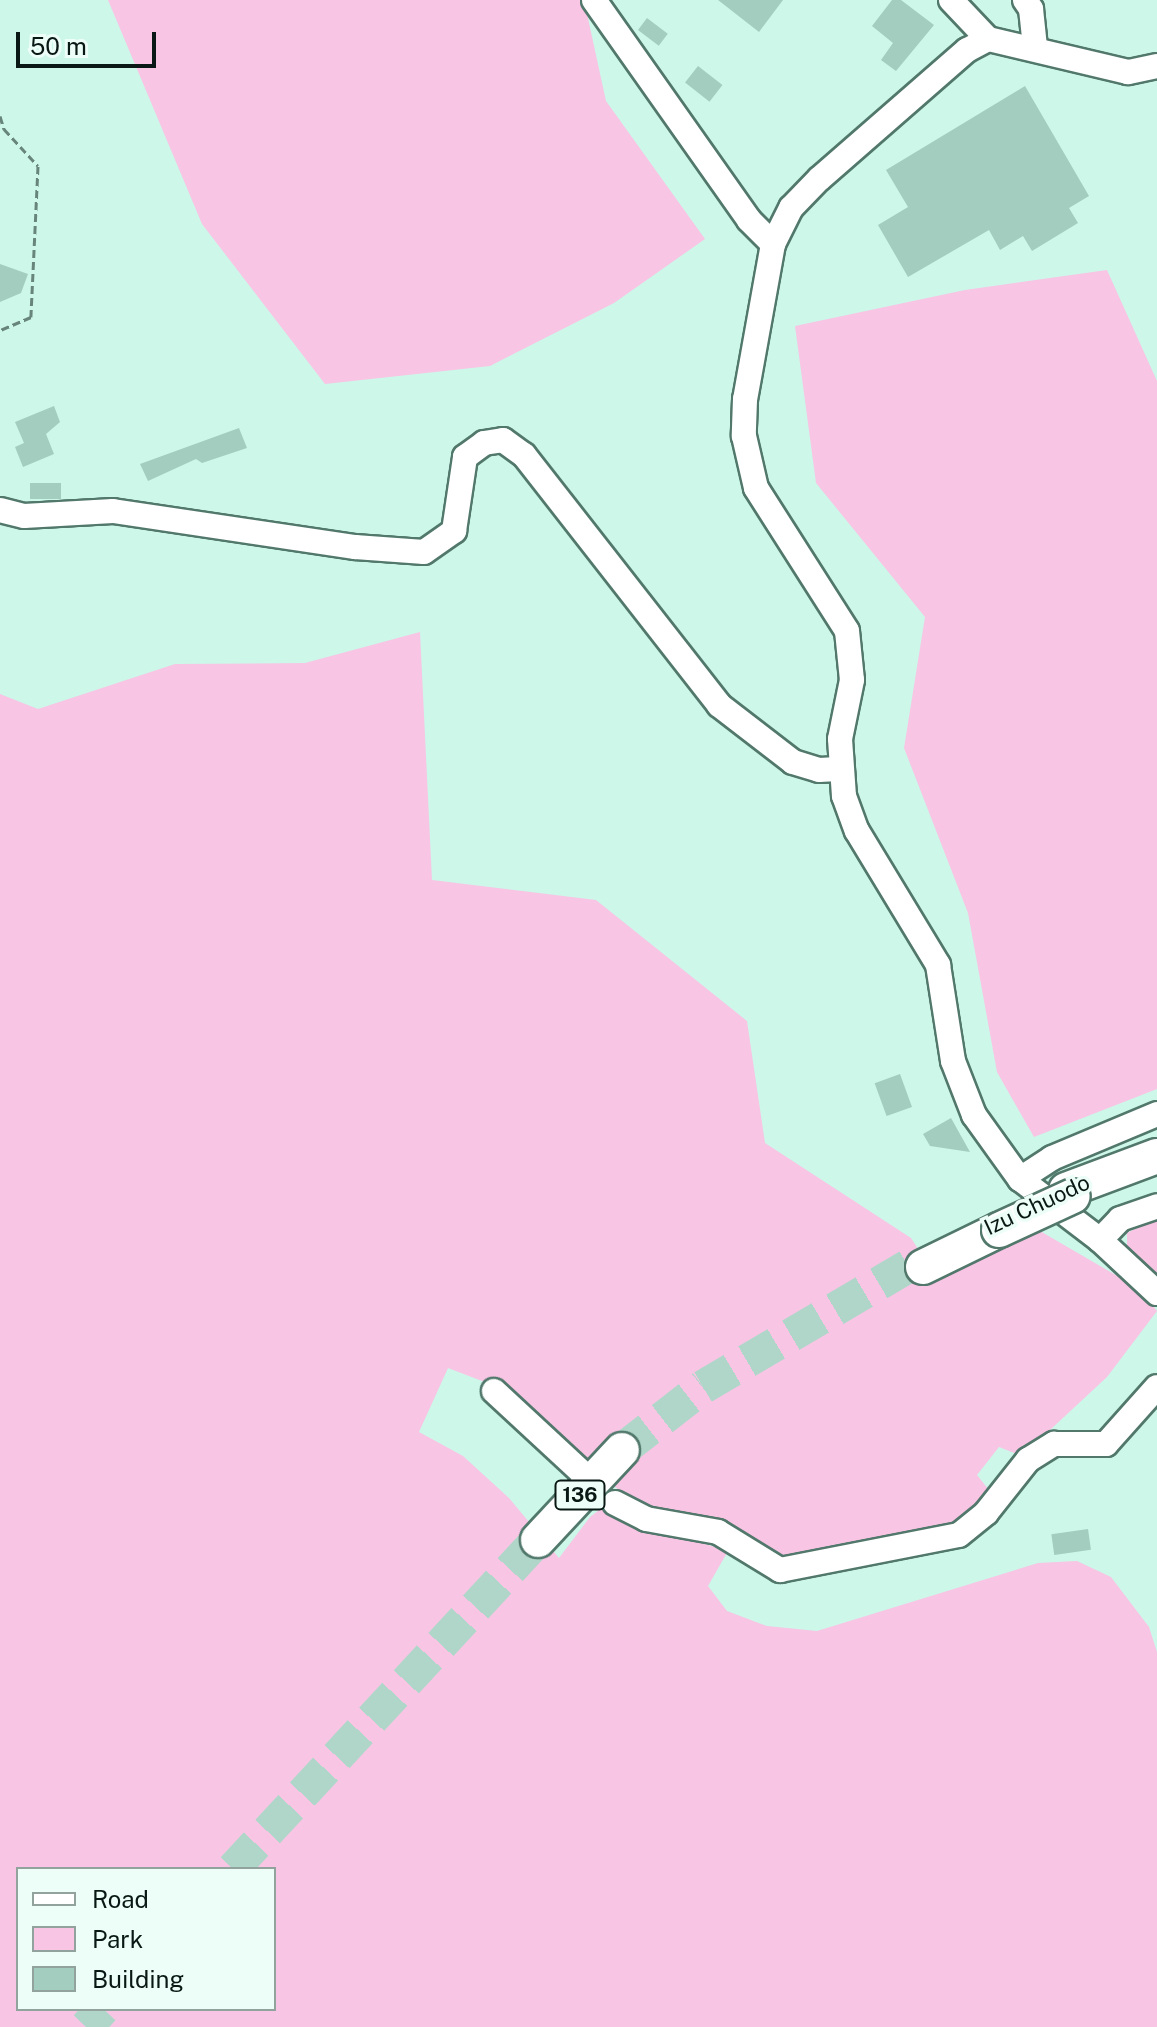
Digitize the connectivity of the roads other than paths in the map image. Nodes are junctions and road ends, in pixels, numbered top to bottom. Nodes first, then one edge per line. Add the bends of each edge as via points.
1 (594, 0) edge
2 (951, 0) edge
3 (1025, 0) edge
4 (988, 39) junction
5 (1035, 47) junction
6 (1157, 66) edge
7 (773, 244) junction
8 (0, 510) edge
9 (838, 769) junction
10 (1157, 1114) edge
11 (1157, 1142) edge
12 (1157, 1156) edge
13 (1157, 1164) edge
14 (1020, 1179) junction
15 (1074, 1189) junction
16 (1157, 1206) edge
17 (1100, 1240) junction
18 (921, 1264) tunnel mouth
19 (1157, 1293) edge
20 (1157, 1387) edge
21 (494, 1391) dead end
22 (626, 1453) tunnel mouth
23 (587, 1477) dead end
24 (615, 1503) dead end
25 (542, 1544) tunnel mouth

1 - 7 street via 749,220
2 - 4 street
3 - 5 street
4 - 5 street
4 - 7 street via 967,50 819,179 791,208
5 - 6 street via 1128,72
7 - 9 street via 745,399 744,436 756,488 847,631 852,680
8 - 9 street via 24,516 113,511 355,547 424,552 454,531 465,457 484,443 503,440 524,455 719,705 793,762
9 - 14 street via 857,831 938,965 953,1061 974,1115
10 - 14 street via 1052,1158
11 - 15 highway
12 - 15 highway, Izu Chuodo
13 - 15 highway, Izu Chuodo
14 - 17 street
15 - 18 highway, Izu Chuodo, bridge
16 - 17 street via 1120,1219
17 - 19 street
20 - 24 street via 1106,1444 1054,1444 1028,1460 986,1513 959,1535 780,1570 718,1532 646,1519
21 - 23 street
22 - 25 highway, 136

